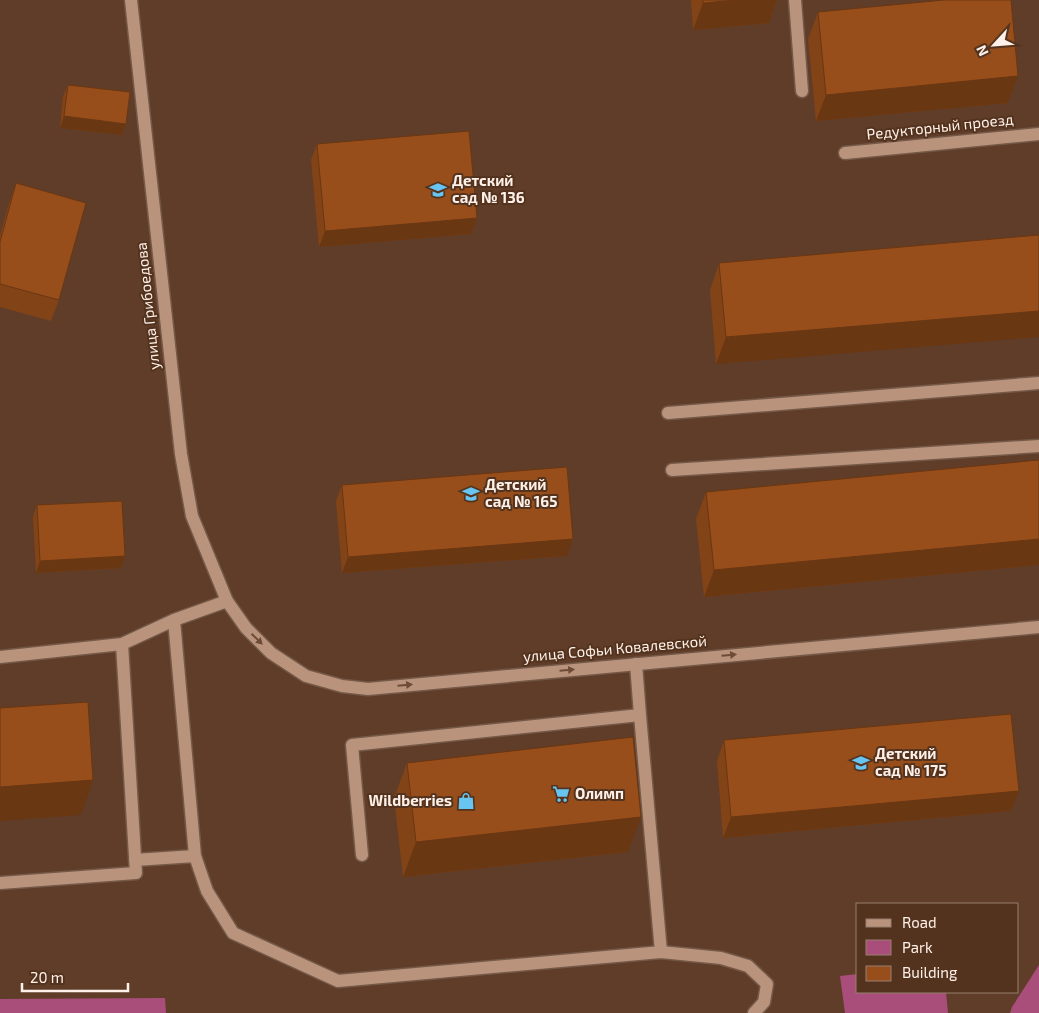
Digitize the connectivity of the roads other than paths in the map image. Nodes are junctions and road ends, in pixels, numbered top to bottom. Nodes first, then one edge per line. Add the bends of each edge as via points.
1 (131, 0) edge
2 (795, 0) edge
3 (802, 91) dead end
4 (1039, 134) edge
5 (845, 153) dead end
6 (1039, 384) edge
7 (668, 413) dead end
8 (1039, 446) edge
9 (672, 470) dead end
10 (227, 602) junction
11 (174, 620) junction
12 (1039, 627) edge
13 (122, 644) junction
14 (0, 657) edge
15 (636, 664) junction
16 (640, 715) junction
17 (362, 855) dead end
18 (195, 856) junction
19 (135, 860) junction
20 (0, 882) edge
21 (661, 952) junction
22 (754, 1013) edge

1 - 10 street, улица Грибоедова via 181,454 192,516
2 - 3 street
4 - 5 street, Редукторный проезд
6 - 7 street
8 - 9 street
10 - 11 street
10 -> 15 street, улица Софьи Ковалевской via 246,628 271,653 306,676 342,686 368,689
11 - 13 street
11 - 18 street
15 -> 12 street, улица Софьи Ковалевской
13 - 14 street
13 - 19 street
15 - 16 street
16 - 17 street via 352,745
16 - 21 street
18 - 19 street
18 - 21 street via 207,891 233,933 338,981
19 - 20 street via 136,873
21 - 22 street via 721,958 748,966 767,984 764,1002

